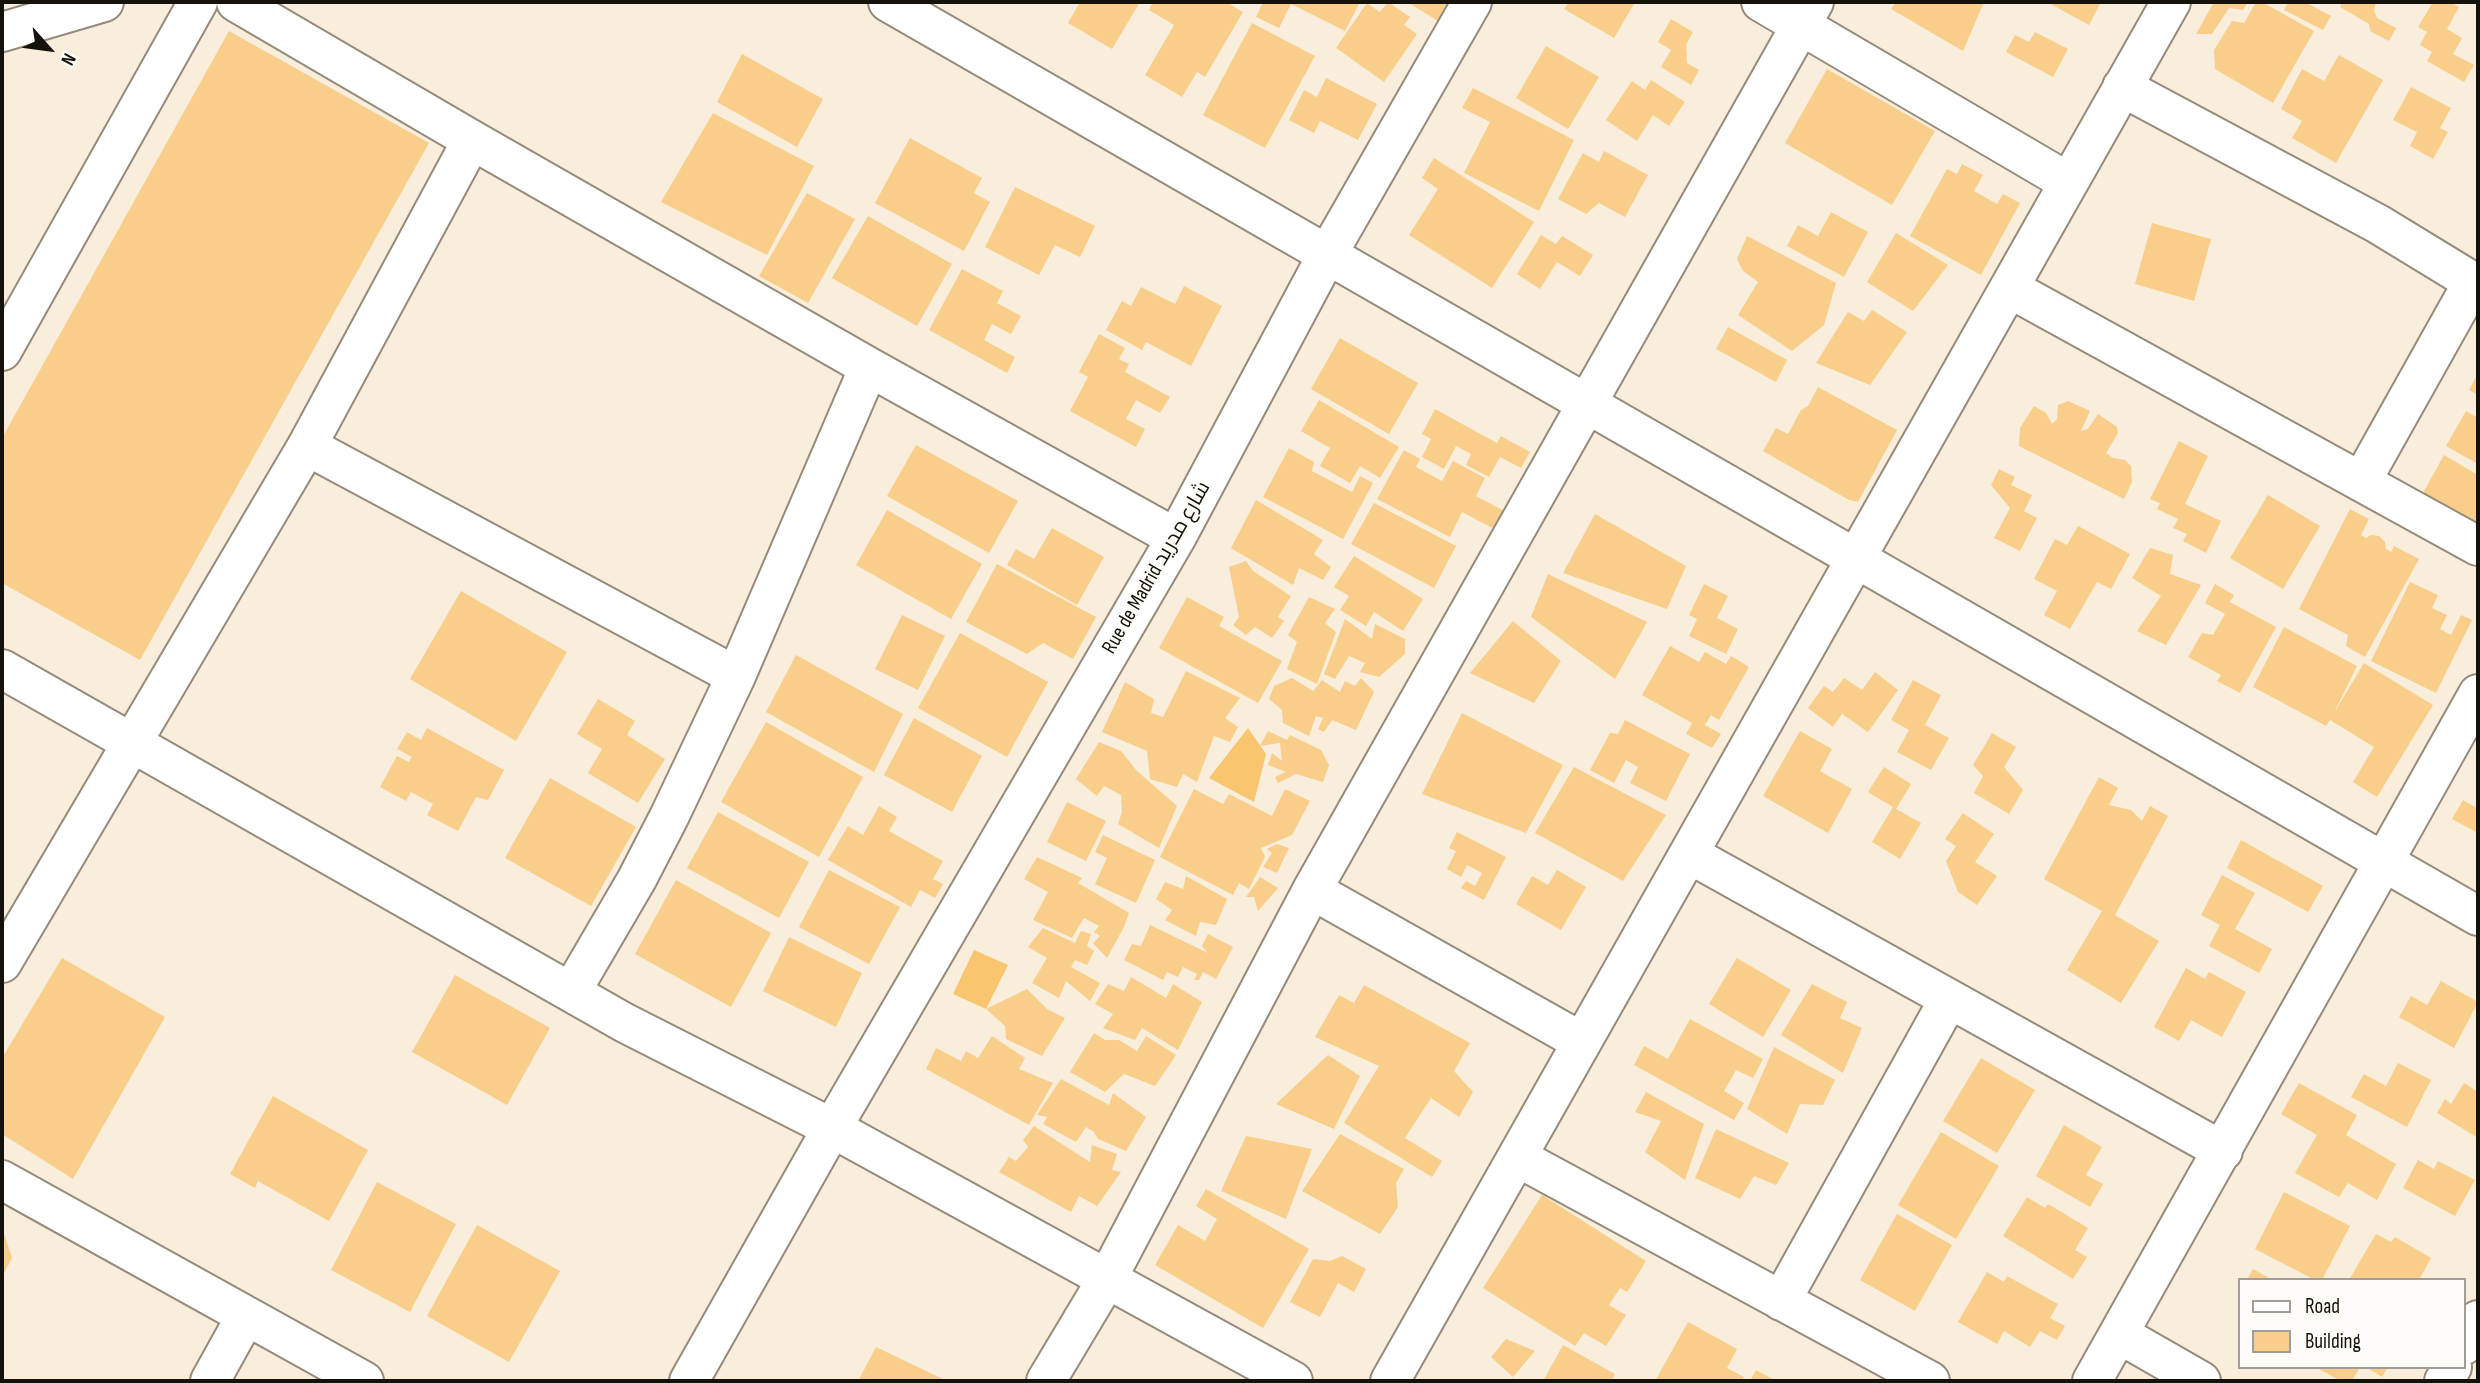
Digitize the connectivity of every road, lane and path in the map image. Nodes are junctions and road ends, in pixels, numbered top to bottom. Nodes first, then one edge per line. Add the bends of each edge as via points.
1 (104, 2) edge
2 (198, 2) edge
3 (236, 2) edge
4 (888, 2) edge
5 (1472, 2) edge
6 (1761, 2) edge
7 (2171, 2) edge
8 (1807, 13) edge
9 (2, 32) edge
10 (2123, 87) junction
11 (472, 140) junction
12 (2068, 182) junction
13 (1327, 255) junction
14 (2476, 283) edge
15 (2009, 288) junction
16 (2, 351) edge
17 (869, 367) junction
18 (1586, 405) junction
19 (307, 446) junction
20 (2361, 482) junction
21 (1176, 538) junction
22 (2478, 546) edge
23 (1855, 559) junction
24 (2, 669) edge
25 (736, 676) junction
26 (2478, 694) edge
27 (132, 743) junction
28 (1689, 854) junction
29 (2385, 862) junction
30 (1312, 890) junction
31 (2478, 916) edge
32 (2, 963) edge
33 (571, 992) junction
34 (1949, 999) junction
35 (1582, 1042) junction
36 (832, 1128) junction
37 (2223, 1151) junction
38 (1517, 1157) junction
39 (2, 1180) edge
40 (1107, 1279) junction
41 (1782, 1301) junction
42 (246, 1316) junction
43 (2478, 1320) edge
44 (2119, 1334) junction
45 (2466, 1341) edge
46 (210, 1381) edge
47 (364, 1381) edge
48 (689, 1381) edge
49 (1046, 1381) edge
50 (1293, 1381) edge
51 (1390, 1381) edge
52 (1930, 1381) edge
53 (2092, 1381) edge
54 (2201, 1381) edge

1 - 9 street
2 - 16 street
3 - 11 street
4 - 13 street
5 - 13 street, Rue de Madrid شارع مدريد
6 - 8 street
7 - 10 street
8 - 12 street
8 - 18 street
10 - 12 street
10 - 14 street via 2378,224
11 - 17 street
11 - 19 street
12 - 15 street
13 - 18 street
13 - 21 street, Rue de Madrid شارع مدريد
14 - 20 street
15 - 20 street
15 - 23 street
17 - 21 street
17 - 25 street
18 - 23 street
18 - 30 street
19 - 25 street
19 - 27 street
20 - 22 street
21 - 36 street, Rue de Madrid شارع مدريد
23 - 28 street
23 - 29 street
24 - 27 street
25 - 33 street via 643,866
26 - 29 street
27 - 32 street
27 - 33 street
28 - 34 street
28 - 35 street
29 - 31 street
29 - 37 street
30 - 35 street
30 - 40 street
33 - 36 street
34 - 37 street
34 - 41 street
35 - 38 street
36 - 40 street
36 - 48 street, Rue de Madrid شارع مدريد
37 - 44 street
38 - 41 street
38 - 51 street
39 - 42 street
40 - 49 street
40 - 50 street
41 - 52 street
42 - 46 street
42 - 47 street
43 - 45 street
44 - 53 street
44 - 54 street

